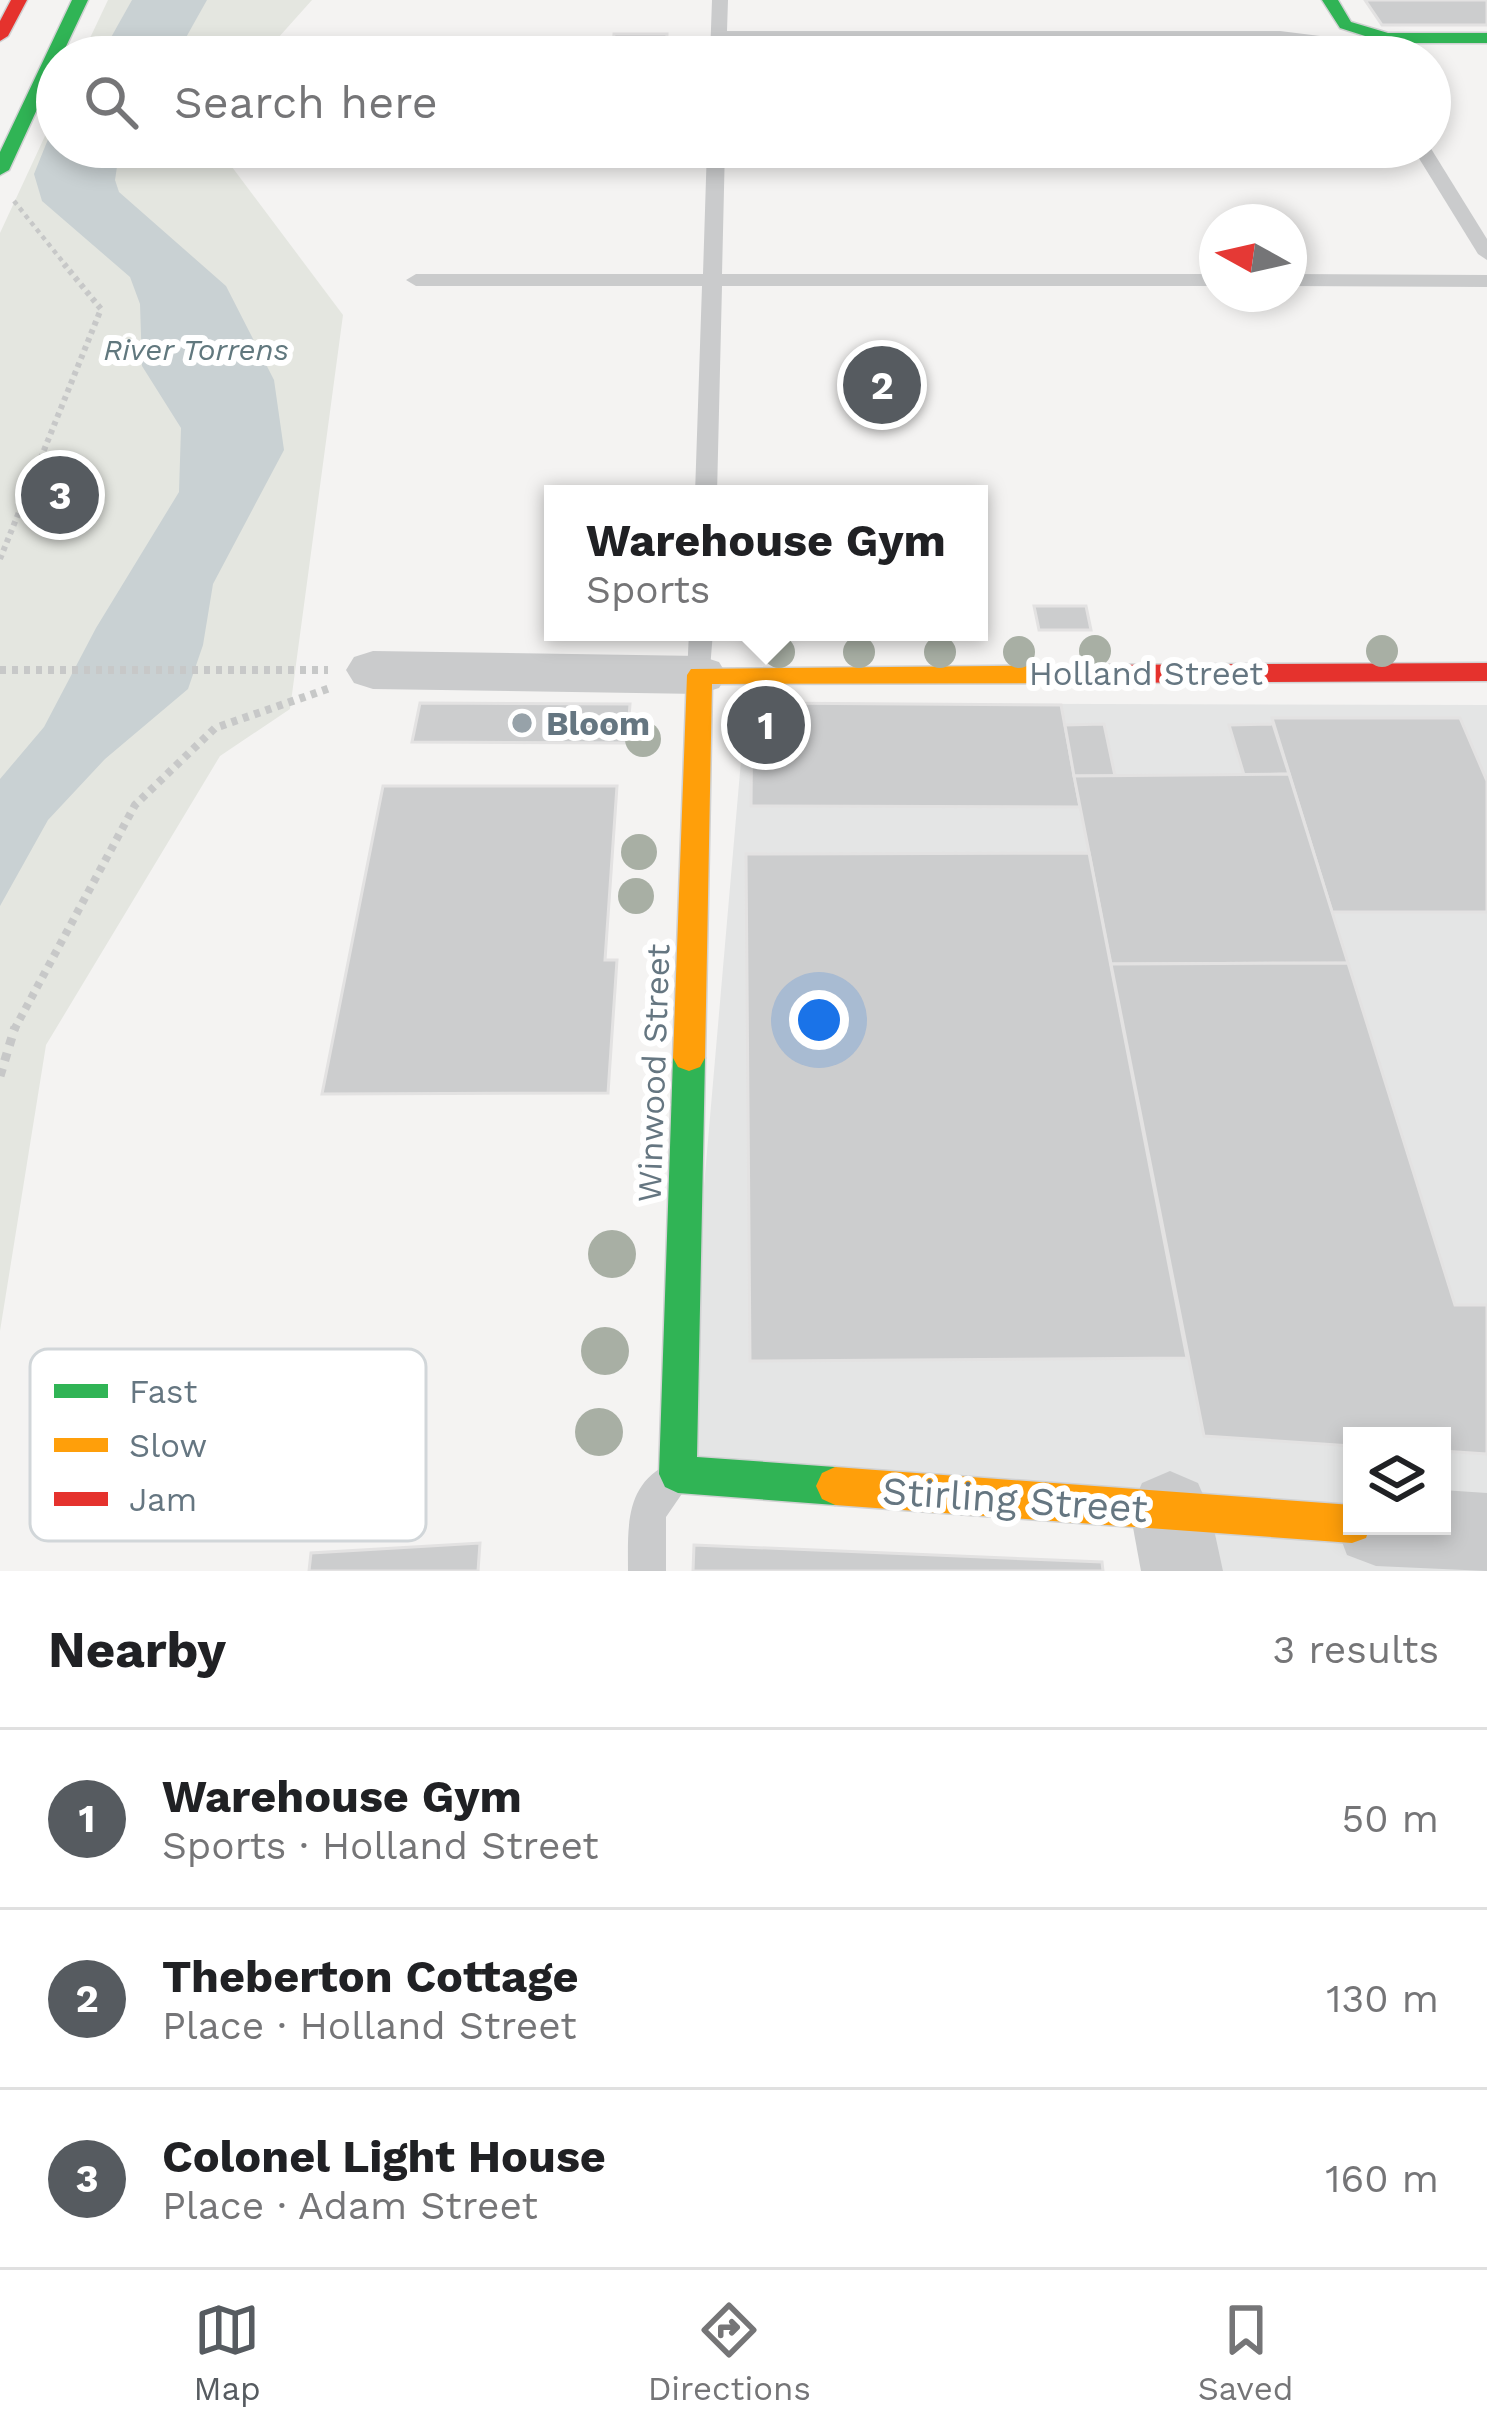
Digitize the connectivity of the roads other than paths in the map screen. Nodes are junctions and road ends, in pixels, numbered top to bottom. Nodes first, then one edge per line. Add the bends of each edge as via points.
1 (19, 0) edge
2 (80, 0) edge
3 (720, 0) edge
4 (1330, 0) edge
5 (0, 36) edge
6 (65, 36) edge
7 (719, 36) joint
8 (1280, 36) edge
9 (1380, 36) edge
10 (1451, 38) edge
11 (1487, 38) edge
12 (36, 106) edge
13 (716, 168) edge
14 (1434, 168) edge
15 (6, 178) edge
16 (1487, 254) edge
17 (713, 279) junction
18 (416, 280) dead end
19 (1199, 280) edge
20 (1307, 280) edge
21 (1487, 281) edge
22 (706, 485) edge
23 (700, 653) edge
24 (373, 670) road end
25 (1487, 672) edge
26 (679, 1474) junction
27 (1343, 1525) edge
28 (1451, 1531) edge
29 (1487, 1534) edge
30 (1176, 1541) edge
31 (647, 1571) edge

1 - 5 street
2 - 6 street
3 - 7 lane
4 - 9 street via 1346,26
7 - 8 lane
10 - 11 street
12 - 15 street
13 - 17 lane
14 - 16 lane
17 - 18 lane
17 - 19 lane
17 - 22 lane
20 - 21 lane
23 - 24 street, Holland Street
23 - 25 street, Holland Street
23 - 26 street, Winwood Street
26 - 30 street, Stirling Street
26 - 31 lane via 647,1510
27 - 30 street, Stirling Street
28 - 29 street

